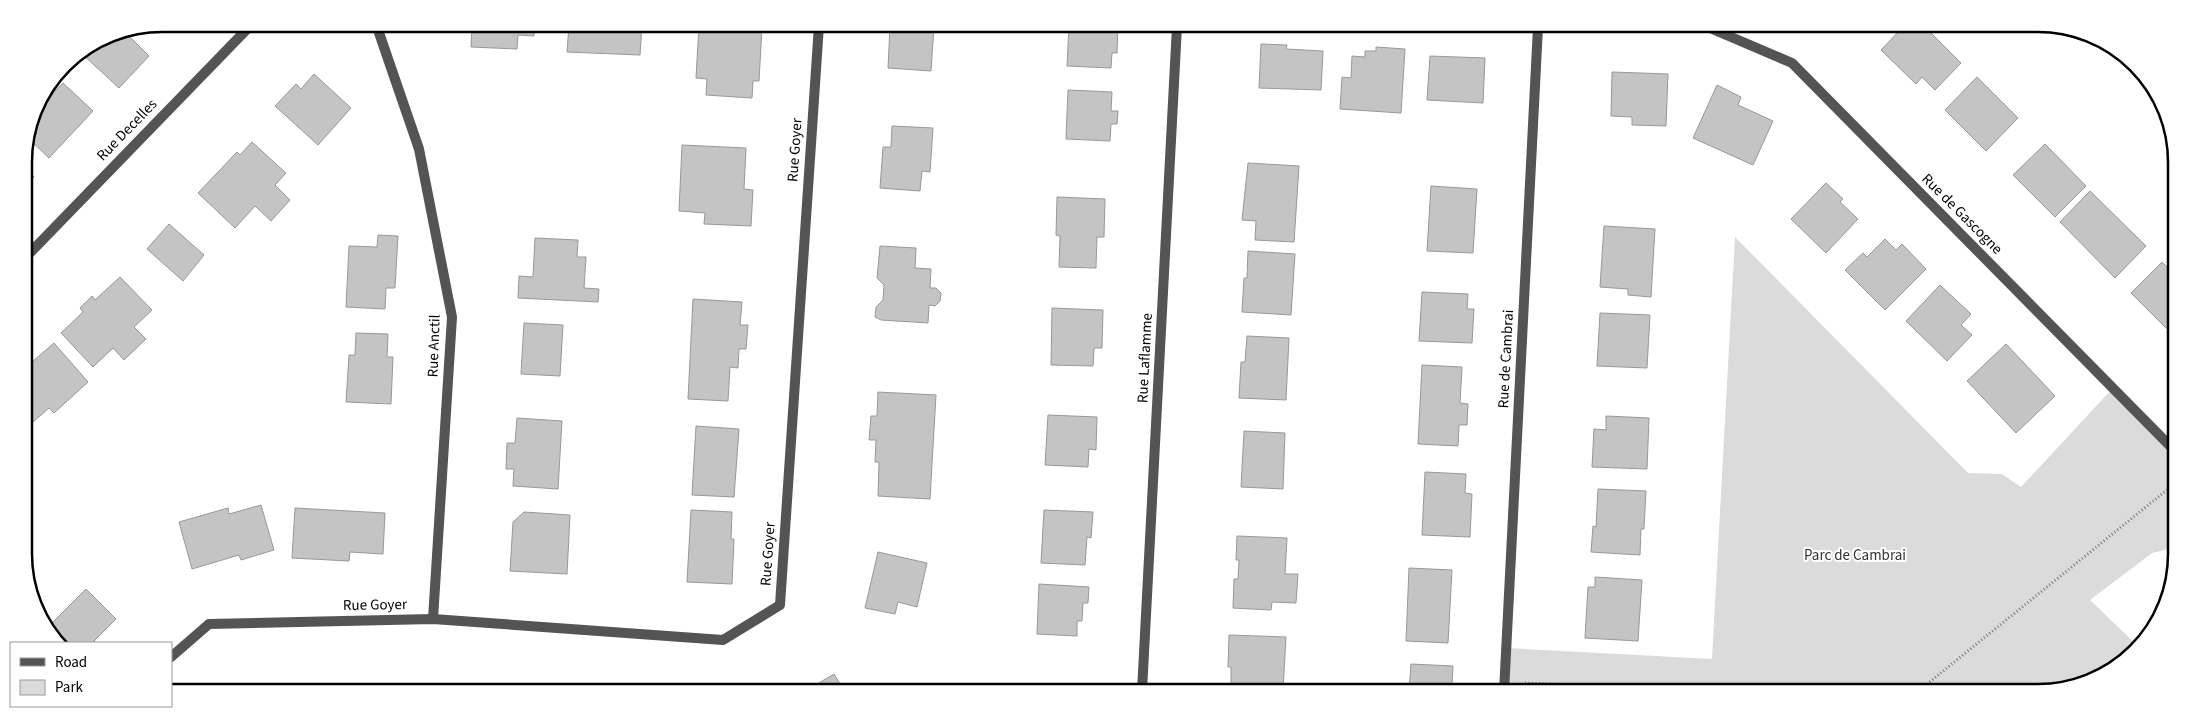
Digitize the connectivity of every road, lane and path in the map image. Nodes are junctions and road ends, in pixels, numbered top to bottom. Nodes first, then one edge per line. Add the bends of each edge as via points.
1 (244, 32) edge
2 (379, 32) edge
3 (819, 32) edge
4 (1177, 32) edge
5 (1538, 32) edge
6 (1719, 32) edge
7 (33, 250) edge
8 (2168, 444) edge
9 (2168, 489) edge
10 (432, 619) junction
11 (172, 656) edge
12 (1142, 684) edge
13 (1504, 684) edge
14 (1927, 684) edge

1 - 7 street, Rue Decelles
2 - 10 street, Rue Anctil via 419,149 452,316
3 - 10 street, Rue Goyer via 780,605 723,640
4 - 12 street, Rue Laflamme
5 - 13 street, Rue de Cambrai
6 - 8 street, Rue de Gascogne via 1792,63
9 - 14 path
10 - 11 street, Rue Goyer via 209,624

